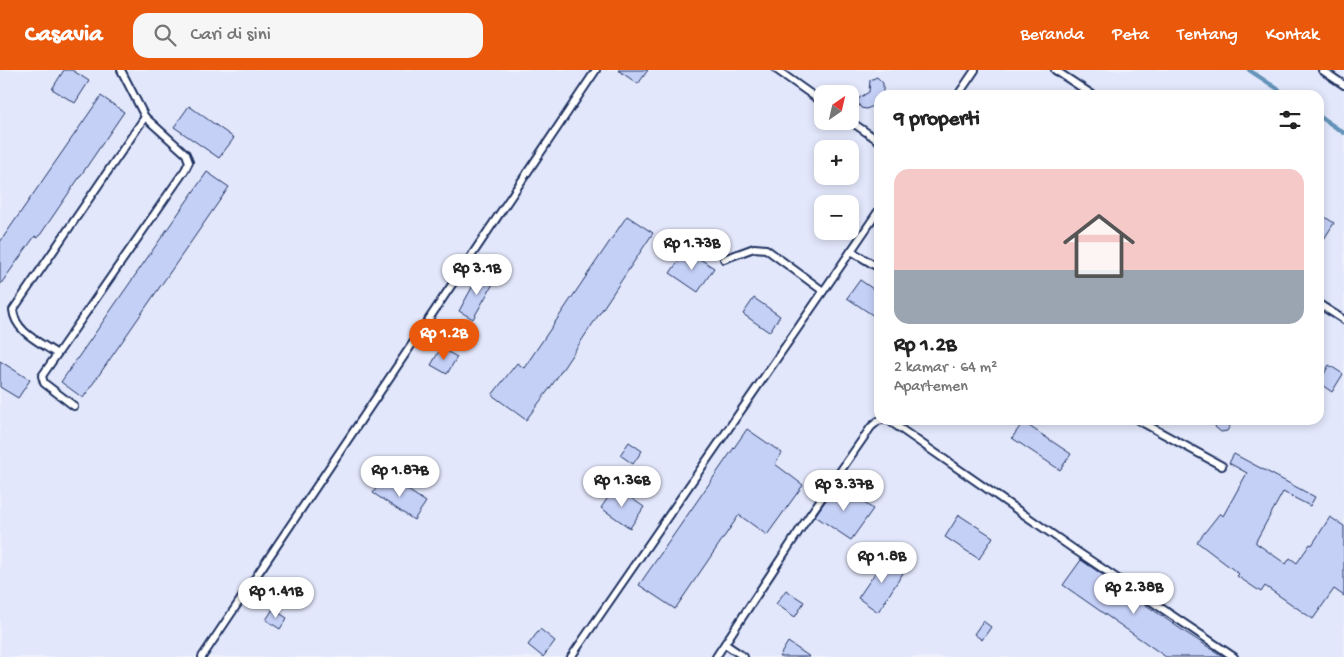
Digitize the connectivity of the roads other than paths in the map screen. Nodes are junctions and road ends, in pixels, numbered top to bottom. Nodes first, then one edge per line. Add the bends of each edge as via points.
1 (121, 70) edge
2 (596, 70) edge
3 (777, 70) edge
4 (975, 70) edge
5 (1055, 70) edge
6 (1322, 70) edge
7 (1344, 85) edge
8 (961, 90) edge
9 (1085, 90) edge
10 (814, 96) edge
11 (145, 117) junction
12 (859, 127) edge
13 (874, 138) edge
14 (874, 217) edge
15 (851, 251) junction
16 (724, 259) dead end
17 (874, 265) edge
18 (824, 291) junction
19 (1324, 307) edge
20 (1344, 320) edge
21 (57, 354) junction
22 (74, 406) dead end
23 (874, 424) edge
24 (895, 425) edge
25 (1147, 425) edge
26 (1222, 466) dead end
27 (725, 644) junction
28 (202, 657) edge
29 (571, 657) edge
30 (716, 657) edge
31 (744, 657) edge
32 (1234, 657) edge

1 - 11 lane
2 - 28 lane
3 - 10 lane
4 - 8 lane
5 - 9 lane
6 - 7 lane
11 - 21 lane via 186,154 188,162
11 - 21 lane via 13,310 19,327
12 - 13 lane
14 - 15 lane
15 - 17 lane
15 - 18 lane
16 - 18 lane via 754,248 766,249
18 - 29 lane
19 - 20 lane
21 - 22 lane via 42,376 44,384
23 - 27 lane
24 - 32 lane
25 - 26 lane
27 - 30 lane
27 - 31 lane

